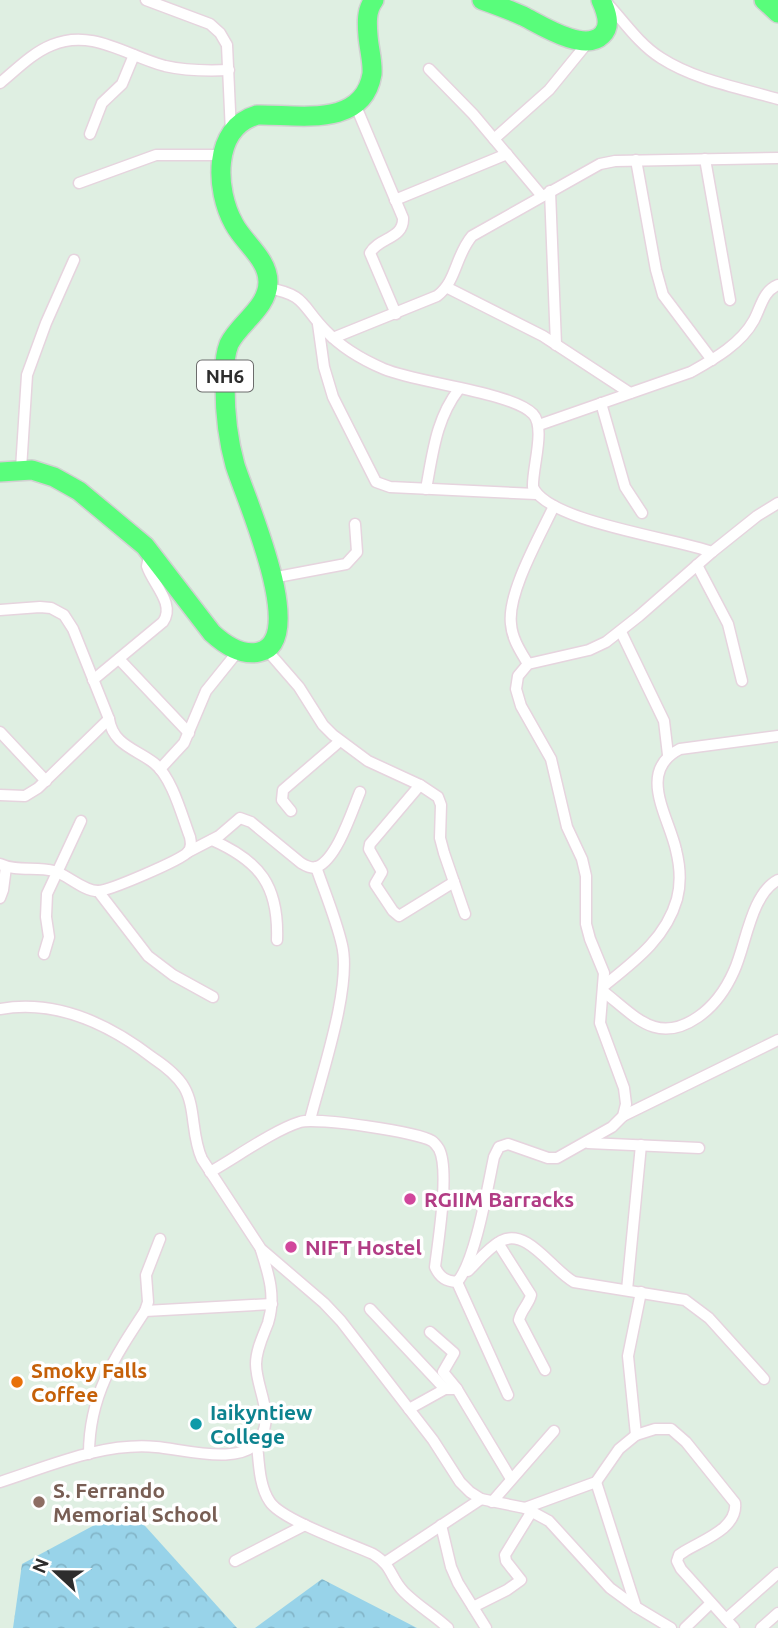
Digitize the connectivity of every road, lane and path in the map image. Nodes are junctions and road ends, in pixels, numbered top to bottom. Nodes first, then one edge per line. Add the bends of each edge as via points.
1 (146, 0) edge
2 (482, 0) edge
3 (603, 0) edge
4 (764, 0) edge
5 (368, 2) edge
6 (778, 13) edge
7 (589, 41) junction
8 (134, 55) junction
9 (429, 69) dead end
10 (229, 70) junction
11 (0, 83) edge
12 (778, 99) edge
13 (355, 104) junction
14 (231, 132) junction
15 (90, 134) dead end
16 (494, 139) junction
17 (507, 154) junction
18 (223, 155) junction
19 (778, 158) edge
20 (705, 159) junction
21 (636, 160) junction
22 (79, 183) dead end
23 (546, 194) junction
24 (396, 200) junction
25 (74, 260) dead end
26 (778, 285) edge
27 (447, 288) junction
28 (268, 289) junction
29 (730, 300) dead end
30 (396, 314) junction
31 (317, 321) junction
32 (333, 338) junction
33 (556, 345) junction
34 (712, 360) junction
35 (459, 388) junction
36 (630, 393) junction
37 (601, 403) junction
38 (539, 425) junction
39 (21, 469) junction
40 (0, 472) edge
41 (426, 489) junction
42 (536, 494) junction
43 (778, 503) edge
44 (554, 506) junction
45 (642, 513) dead end
46 (355, 524) dead end
47 (150, 551) junction
48 (712, 552) junction
49 (697, 565) junction
50 (272, 578) junction
51 (0, 611) edge
52 (621, 632) junction
53 (266, 649) junction
54 (239, 650) junction
55 (119, 659) junction
56 (528, 664) junction
57 (93, 680) junction
58 (742, 681) dead end
59 (109, 719) junction
60 (0, 732) edge
61 (189, 733) junction
62 (778, 736) edge
63 (340, 741) junction
64 (668, 755) junction
65 (160, 769) junction
66 (46, 781) junction
67 (420, 785) junction
68 (360, 792) dead end
69 (0, 795) edge
70 (291, 811) dead end
71 (81, 821) dead end
72 (212, 840) junction
73 (188, 852) junction
74 (3, 865) edge
75 (316, 867) junction
76 (58, 872) junction
77 (778, 880) edge
78 (454, 882) junction
79 (98, 891) junction
80 (0, 898) edge
81 (465, 914) dead end
82 (277, 940) dead end
83 (44, 954) dead end
84 (605, 989) junction
85 (213, 997) dead end
86 (0, 1009) edge
87 (778, 1040) edge
88 (623, 1116) junction
89 (310, 1120) junction
90 (587, 1143) junction
91 (641, 1145) junction
92 (699, 1148) dead end
93 (210, 1172) junction
94 (160, 1239) dead end
95 (498, 1243) junction
96 (261, 1249) junction
97 (460, 1279) junction
98 (627, 1290) junction
99 (641, 1292) junction
100 (272, 1304) junction
101 (370, 1309) dead end
102 (145, 1311) junction
103 (430, 1332) dead end
104 (545, 1370) dead end
105 (764, 1379) dead end
106 (445, 1389) junction
107 (457, 1390) junction
108 (508, 1395) dead end
109 (409, 1409) junction
110 (554, 1431) dead end
111 (636, 1435) junction
112 (257, 1444) junction
113 (89, 1454) junction
114 (511, 1479) junction
115 (0, 1482) edge
116 (596, 1482) junction
117 (486, 1500) junction
118 (528, 1510) junction
119 (306, 1525) junction
120 (441, 1525) junction
121 (235, 1561) dead end
122 (386, 1562) junction
123 (778, 1573) edge
124 (711, 1603) junction
125 (473, 1607) junction
126 (636, 1607) junction
127 (778, 1613) edge
128 (730, 1624) edge
129 (448, 1628) edge
130 (486, 1628) edge
131 (671, 1628) edge
132 (685, 1628) edge
133 (761, 1628) edge

1 - 10 street via 210,24 227,45
2 - 7 highway via 568,38
3 - 7 highway via 608,18 605,33
3 - 12 street via 660,58
4 - 6 highway
5 - 13 highway via 372,73
7 - 16 street via 549,90
8 - 10 street via 195,71
8 - 11 street via 89,39 70,40 35,54
8 - 15 street via 122,84 103,103
9 - 16 street
10 - 14 street
13 - 14 highway via 334,114 257,115 246,118
13 - 24 street
14 - 18 highway
16 - 17 street
17 - 23 street
17 - 24 street
18 - 22 street via 156,155
18 - 28 highway via 221,176 227,210 267,272
19 - 20 street
20 - 21 street
20 - 29 street
21 - 23 street via 600,164
21 - 34 street via 663,295
23 - 27 street via 472,236
23 - 33 street
24 - 30 street via 403,228 370,253
25 - 39 street via 27,375
26 - 34 street via 763,299 747,330
27 - 30 street
27 - 33 street
28 - 31 street via 301,299
28 - 50 highway, NH6 via 228,347 225,387 230,446
30 - 32 street
31 - 32 street
31 - 41 street via 333,397 376,482 390,488
32 - 35 street via 388,371
33 - 36 street
34 - 36 street via 674,380
35 - 38 street via 509,401 533,414
35 - 41 street via 440,421
36 - 37 street
37 - 38 street
37 - 45 street via 625,487
38 - 42 street via 532,476
39 - 40 highway
39 - 47 highway via 43,472 67,484
41 - 42 street
42 - 44 street
43 - 48 street
44 - 48 street via 608,526
44 - 56 street via 510,611 513,634
46 - 50 street via 357,552 346,564
47 - 54 highway via 202,621 221,642
47 - 55 street via 146,566 168,616
48 - 49 street
49 - 52 street
49 - 58 street via 723,611
50 - 53 highway, NH6 via 279,625
51 - 57 street via 51,608 64,615
52 - 56 street via 589,650
52 - 64 street via 664,721
53 - 54 highway
53 - 63 street
54 - 61 street via 206,691
55 - 57 street
55 - 61 street
56 - 84 street via 518,676 516,689 551,759 567,827 582,859 586,924 604,973
57 - 59 street
59 - 65 street via 115,737
59 - 66 street
60 - 66 street
61 - 65 street
62 - 64 street via 680,749
63 - 67 street via 368,761
63 - 70 street via 283,790 282,800
64 - 84 street via 657,787 676,850 677,899 645,953
65 - 73 street via 190,837
66 - 69 street via 25,796
67 - 78 street via 438,797 441,805 440,838
67 - 78 street via 370,844 382,872 375,884 399,916
68 - 75 street via 336,846
71 - 76 street
72 - 73 street
72 - 75 street via 235,820 245,819 301,863
72 - 82 street via 248,859 268,882 275,901
73 - 79 street
74 - 76 street
74 - 80 street
75 - 89 street via 344,961 341,1001
76 - 79 street
76 - 83 street via 47,894 50,937
77 - 84 street via 758,902 723,992 690,1023 672,1030 657,1029 641,1022
78 - 81 street
79 - 85 street via 148,956
84 - 88 street via 600,1023 624,1088
86 - 93 street via 28,1007 73,1013 117,1034 170,1070 185,1088 195,1146
87 - 88 street
88 - 90 street
89 - 93 street
89 - 97 street via 432,1141 442,1164 435,1267 439,1276 449,1281
90 - 91 street
90 - 97 street via 557,1158 508,1144 499,1147
91 - 92 street
91 - 98 street
93 - 96 street
94 - 102 street via 146,1275
95 - 97 street
95 - 98 street via 514,1237 523,1240 574,1282
95 - 104 street via 531,1295 519,1320
96 - 100 street
96 - 109 street via 341,1321
97 - 108 street
98 - 99 street
99 - 105 street via 685,1300 697,1308
99 - 111 street via 628,1356
100 - 102 street
100 - 112 street via 256,1362 266,1421
101 - 106 street
102 - 113 street via 112,1365 93,1408
103 - 107 street via 454,1353 443,1372
106 - 107 street
106 - 109 street
107 - 114 street
109 - 117 street via 460,1482
110 - 114 street
111 - 116 street via 619,1449
111 - 124 street via 671,1429 735,1503 732,1519 685,1550 677,1561
112 - 113 street via 223,1455 135,1446
112 - 119 street via 261,1479 272,1506
113 - 115 street
114 - 117 street
116 - 118 street
116 - 126 street
117 - 118 street
117 - 120 street
118 - 125 street via 505,1555 521,1580
118 - 126 street via 549,1521 610,1588
119 - 121 street
119 - 122 street
120 - 122 street
120 - 125 street via 451,1567
122 - 129 street via 405,1593
123 - 128 street
124 - 128 street
124 - 132 street
125 - 130 street
126 - 131 street
127 - 133 street

